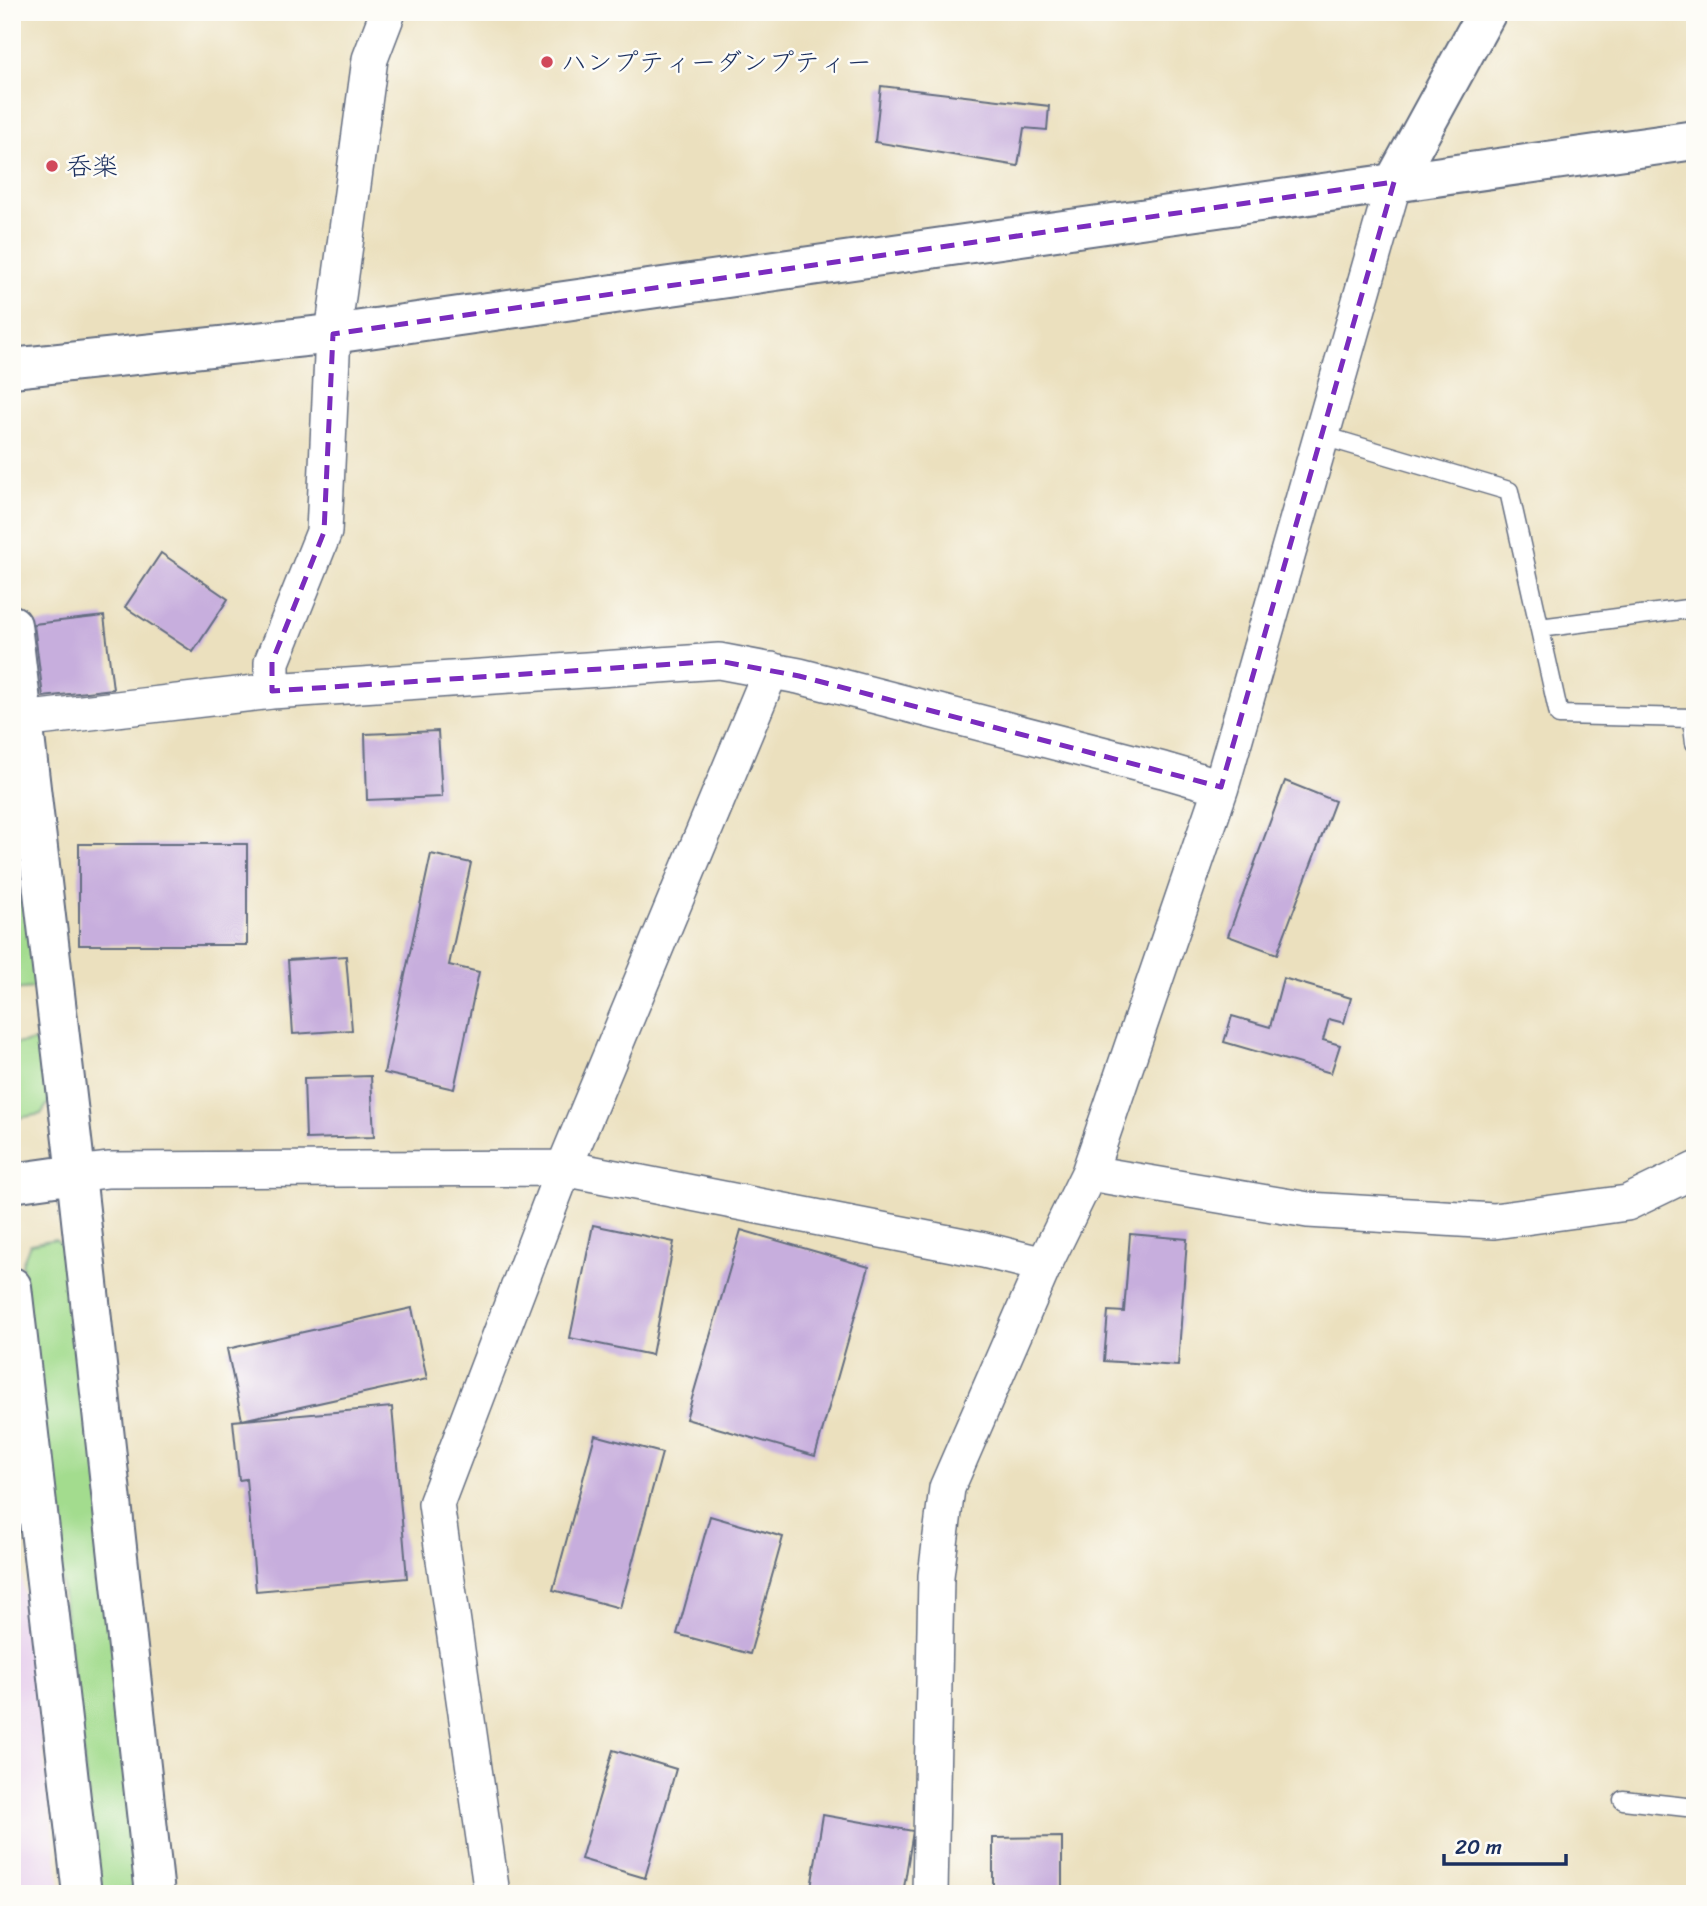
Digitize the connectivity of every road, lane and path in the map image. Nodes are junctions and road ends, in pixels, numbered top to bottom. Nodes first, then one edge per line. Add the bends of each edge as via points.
1 (388, 12) edge
2 (1487, 12) edge
3 (1695, 140) edge
4 (1394, 182) junction
5 (333, 334) junction
6 (12, 369) edge
7 (1323, 436) junction
8 (1695, 608) edge
9 (12, 625) edge
10 (1540, 628) junction
11 (771, 670) junction
12 (272, 691) junction
13 (17, 722) edge
14 (1695, 743) edge
15 (1221, 787) junction
16 (564, 1168) junction
17 (1695, 1170) edge
18 (1089, 1173) junction
19 (76, 1174) junction
20 (12, 1183) edge
21 (1044, 1265) junction
22 (12, 1287) edge
23 (1623, 1800) dead end
24 (1695, 1808) edge
25 (82, 1894) edge
26 (155, 1894) edge
27 (492, 1894) edge
28 (930, 1894) edge

1 - 5 street via 370,59
2 - 4 street
3 - 4 street
4 - 5 street
4 - 7 street
5 - 6 street
5 - 12 street via 324,532 272,663
7 - 10 lane via 1509,491
7 - 15 street
8 - 10 lane
9 - 13 street
10 - 14 lane via 1559,715 1692,718
11 - 12 street via 719,661
11 - 15 street
11 - 16 street
12 - 13 street
13 - 19 street
15 - 18 street
16 - 19 street via 108,1170
16 - 21 street
16 - 27 street via 436,1504
17 - 18 street via 1627,1203 1494,1221 1308,1210
18 - 21 street
19 - 20 street
19 - 26 street
21 - 28 street via 947,1488 936,1576
22 - 25 street
23 - 24 lane

